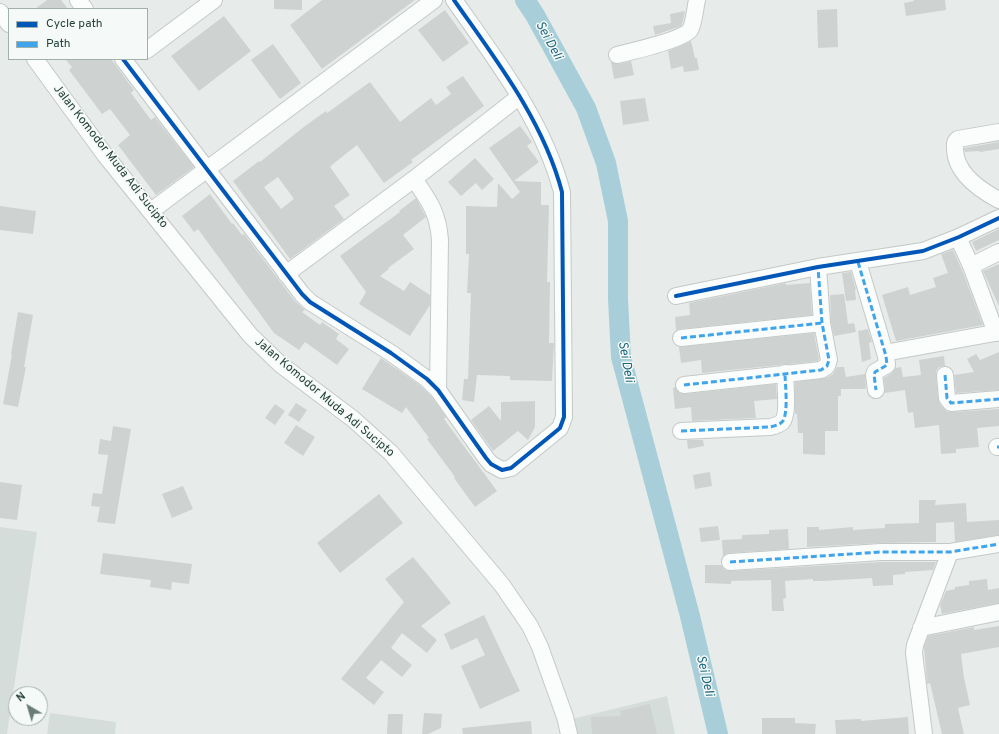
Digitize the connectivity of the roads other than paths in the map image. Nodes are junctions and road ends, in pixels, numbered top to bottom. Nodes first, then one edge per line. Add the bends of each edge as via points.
1 (78, 0) edge
2 (214, 0) edge
3 (434, 0) edge
4 (454, 0) edge
5 (697, 0) edge
6 (84, 8) edge
7 (0, 12) edge
8 (8, 23) edge
9 (148, 49) edge
10 (617, 55) dead end
11 (36, 60) edge
12 (129, 61) edge
13 (520, 96) junction
14 (999, 132) edge
15 (207, 168) junction
16 (414, 179) junction
17 (999, 200) edge
18 (151, 211) junction
19 (999, 218) edge
20 (960, 241) junction
21 (999, 252) edge
22 (858, 262) junction
23 (971, 266) junction
24 (818, 267) junction
25 (286, 274) junction
26 (676, 296) dead end
27 (822, 323) junction
28 (997, 332) edge
29 (681, 338) dead end
30 (890, 352) dead end
31 (785, 373) junction
32 (945, 375) dead end
33 (684, 385) dead end
34 (438, 390) junction
35 (876, 390) dead end
36 (999, 399) edge
37 (681, 431) dead end
38 (999, 544) edge
39 (950, 552) junction
40 (730, 562) dead end
41 (999, 612) edge
42 (920, 628) junction
43 (569, 734) edge
44 (924, 734) edge

1 - 6 street
2 - 9 street
3 - 15 street
4 - 13 street
5 - 10 street via 690,30 685,35
7 - 8 street
11 - 18 street, Jalan Komodor Muda Adi Sucipto via 105,155
12 - 15 street
13 - 16 street
13 - 34 street via 558,175 562,192 563,421 554,434 511,468 502,470 486,458
14 - 17 street via 958,139 954,145 955,156 967,176
15 - 18 street
15 - 25 street
16 - 25 street
16 - 34 street via 429,200 439,224
18 - 43 street, Jalan Komodor Muda Adi Sucipto via 250,335 280,364 352,419 391,453 502,585 530,626 540,647
19 - 20 street
20 - 22 street via 923,251
20 - 23 street
21 - 23 street
22 - 24 street
22 - 35 street via 886,356 887,365 875,372
23 - 28 street
24 - 26 street
24 - 27 street
25 - 34 street via 310,302 391,354
27 - 29 street
27 - 31 street via 829,360 826,366 821,370
28 - 30 street
31 - 33 street
31 - 37 street via 785,415 780,424 770,427
32 - 36 street via 947,398 951,403
38 - 39 street
39 - 40 street via 881,552
39 - 42 street
41 - 42 street
42 - 44 street via 914,652

